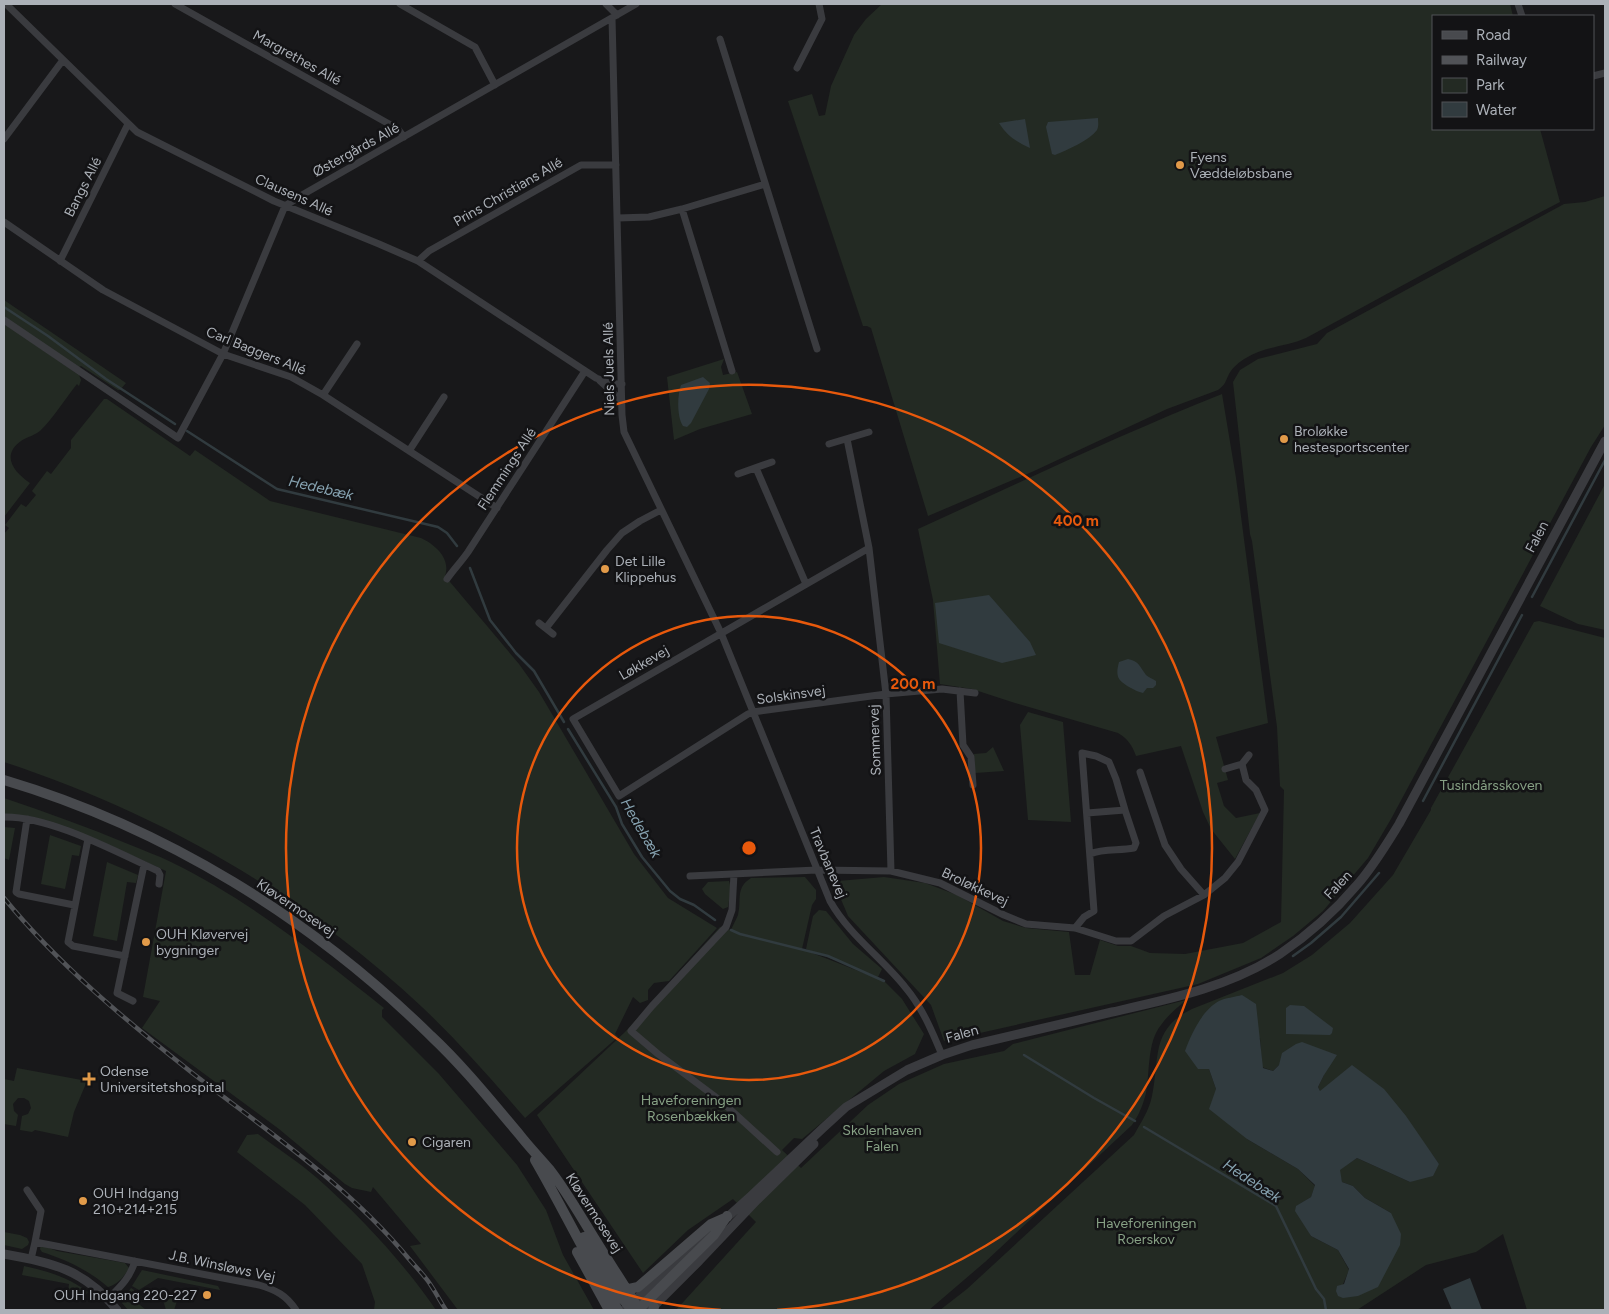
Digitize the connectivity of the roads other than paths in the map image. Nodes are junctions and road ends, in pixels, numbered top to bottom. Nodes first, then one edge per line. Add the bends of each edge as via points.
1 (6, 4) edge
2 (175, 4) edge
3 (400, 4) edge
4 (608, 4) edge
5 (636, 4) edge
6 (819, 4) edge
7 (614, 16) junction
8 (720, 39) dead end
9 (63, 60) junction
10 (797, 68) dead end
11 (495, 85) junction
12 (128, 124) junction
13 (404, 137) junction
14 (4, 139) edge
15 (616, 165) junction
16 (765, 184) junction
17 (285, 206) junction
18 (682, 209) junction
19 (618, 218) junction
20 (4, 222) edge
21 (60, 261) junction
22 (418, 262) junction
23 (4, 320) edge
24 (357, 344) dead end
25 (817, 349) dead end
26 (223, 354) junction
27 (585, 371) junction
28 (732, 371) dead end
29 (596, 378) junction
30 (622, 384) junction
31 (323, 396) junction
32 (444, 397) dead end
33 (622, 401) junction
34 (869, 432) dead end
35 (847, 439) junction
36 (1605, 441) edge
37 (829, 444) dead end
38 (409, 451) junction
39 (772, 462) dead end
40 (756, 468) junction
41 (738, 474) dead end
42 (497, 508) junction
43 (661, 510) junction
44 (869, 548) junction
45 (447, 578) dead end
46 (806, 584) junction
47 (539, 623) dead end
48 (546, 628) junction
49 (720, 633) junction
50 (553, 634) dead end
51 (960, 690) junction
52 (975, 693) dead end
53 (886, 694) junction
54 (753, 712) junction
55 (1250, 754) dead end
56 (1242, 764) junction
57 (1225, 768) dead end
58 (1140, 772) dead end
59 (4, 780) edge
60 (974, 785) dead end
61 (618, 796) joint
62 (1125, 810) junction
63 (1087, 813) junction
64 (4, 817) edge
65 (27, 820) junction
66 (88, 839) junction
67 (1090, 854) junction
68 (144, 864) junction
69 (816, 870) junction
70 (890, 872) junction
71 (734, 874) junction
72 (690, 876) dead end
73 (159, 884) dead end
74 (1204, 896) junction
75 (74, 905) junction
76 (1075, 928) junction
77 (125, 956) junction
78 (133, 1001) dead end
79 (942, 1054) junction
80 (874, 1090) junction
81 (520, 1136) junction
82 (777, 1152) dead end
83 (27, 1190) dead end
84 (560, 1204) junction
85 (728, 1216) junction
86 (35, 1242) junction
87 (4, 1254) edge
88 (31, 1259) junction
89 (135, 1262) junction
90 (625, 1289) junction
91 (108, 1299) junction
92 (631, 1309) edge
93 (652, 1309) edge
94 (117, 1310) edge
95 (296, 1310) edge
96 (610, 1310) edge

1 - 9 street, Clausens Allé
2 - 13 street, Margrethes Allé via 398,129
3 - 11 street via 474,47
4 - 7 street
5 - 7 street, Østergårds Allé
6 - 10 street via 822,19
7 - 11 street, Østergårds Allé
7 - 15 street, Niels Juels Allé
8 - 16 street
9 - 12 street, Clausens Allé
9 - 14 street
11 - 13 street, Østergårds Allé
12 - 17 street, Clausens Allé via 148,138
12 - 21 street, Bangs Allé
13 - 17 street, Østergårds Allé
15 - 19 street, Niels Juels Allé
15 - 22 street, Prins Christians Allé via 581,165 429,252
16 - 18 street
16 - 25 street
17 - 22 street, Clausens Allé
17 - 26 street
18 - 19 street via 649,217
18 - 28 street
19 - 30 street, Niels Juels Allé
20 - 21 street, Carl Baggers Allé
21 - 26 street, Carl Baggers Allé via 103,290
22 - 27 street, Clausens Allé
23 - 26 street via 178,438
24 - 31 street
26 - 31 street, Carl Baggers Allé via 291,376
27 - 29 street, Clausens Allé
27 - 42 street, Flemmings Allé
29 - 30 street, Clausens Allé
29 - 33 street, Clausens Allé
30 - 33 street, Niels Juels Allé
31 - 38 street, Carl Baggers Allé
32 - 38 street
33 - 43 street, Niels Juels Allé via 626,437
34 - 35 street
35 - 37 street
35 - 44 street
36 - 79 street, Falen via 1399,824 1357,886 1334,910 1278,954 1214,986
38 - 42 street, Carl Baggers Allé
39 - 40 street
40 - 41 street
40 - 46 street
42 - 45 street, Flemmings Allé
43 - 48 street via 622,533
43 - 49 street, Niels Juels Allé
44 - 46 street, Løkkevej
44 - 53 street, Sommervej
46 - 49 street, Løkkevej
47 - 48 street
48 - 50 street
49 - 54 street, Niels Juels Allé
49 - 61 street, Løkkevej via 573,719
51 - 52 street, Solskinsvej
51 - 53 street, Solskinsvej via 942,688
51 - 60 street via 963,745 971,757
53 - 54 street, Solskinsvej
53 - 70 street, Sommervej
54 - 61 street, Solskinsvej
54 - 69 street, Travbanevej
55 - 56 street
56 - 57 street
56 - 74 street, Broløkkevej via 1246,780 1256,790 1265,810 1238,862
58 - 74 street via 1165,845
59 - 81 main road, Kløvermosevej via 78,805 155,840 282,913 329,946 419,1024 491,1100
62 - 63 street
62 - 63 street via 1109,762 1082,753
62 - 67 street via 1136,843 1134,848 1100,850
63 - 67 street
64 - 65 street
65 - 66 street
65 - 75 street via 16,892
66 - 68 street
66 - 75 street
67 - 76 street via 1094,911
68 - 73 street via 159,872
68 - 77 street
69 - 70 street, Broløkkevej
69 - 71 street, Broløkkevej
69 - 79 street, Travbanevej via 838,916 906,987 926,1018
70 - 76 street, Broløkkevej via 940,883 1026,924
71 - 72 street, Broløkkevej
71 - 82 street via 732,910 726,926 631,1031 721,1101
74 - 76 street, Broløkkevej via 1164,916 1131,940 1116,941
75 - 77 street via 68,944
77 - 78 street via 117,993
79 - 80 street, Falen
80 - 85 street, Falen via 846,1107
80 - 93 street, Falen via 826,1131
81 - 84 main road, Kløvermosevej
81 - 90 main road, Kløvermosevej via 550,1171
83 - 86 street via 41,1211
84 - 92 main road, Kløvermosevej via 591,1263
84 - 96 main road via 566,1229
85 - 90 main road via 711,1224 638,1286
85 - 92 main road via 714,1235
86 - 88 street
86 - 89 street, J.B. Winsløws Vej
87 - 88 street
88 - 91 street via 65,1268 96,1287
89 - 91 street via 131,1275
89 - 95 street, J.B. Winsløws Vej via 276,1290
90 - 92 main road, Kløvermosevej
91 - 94 street

